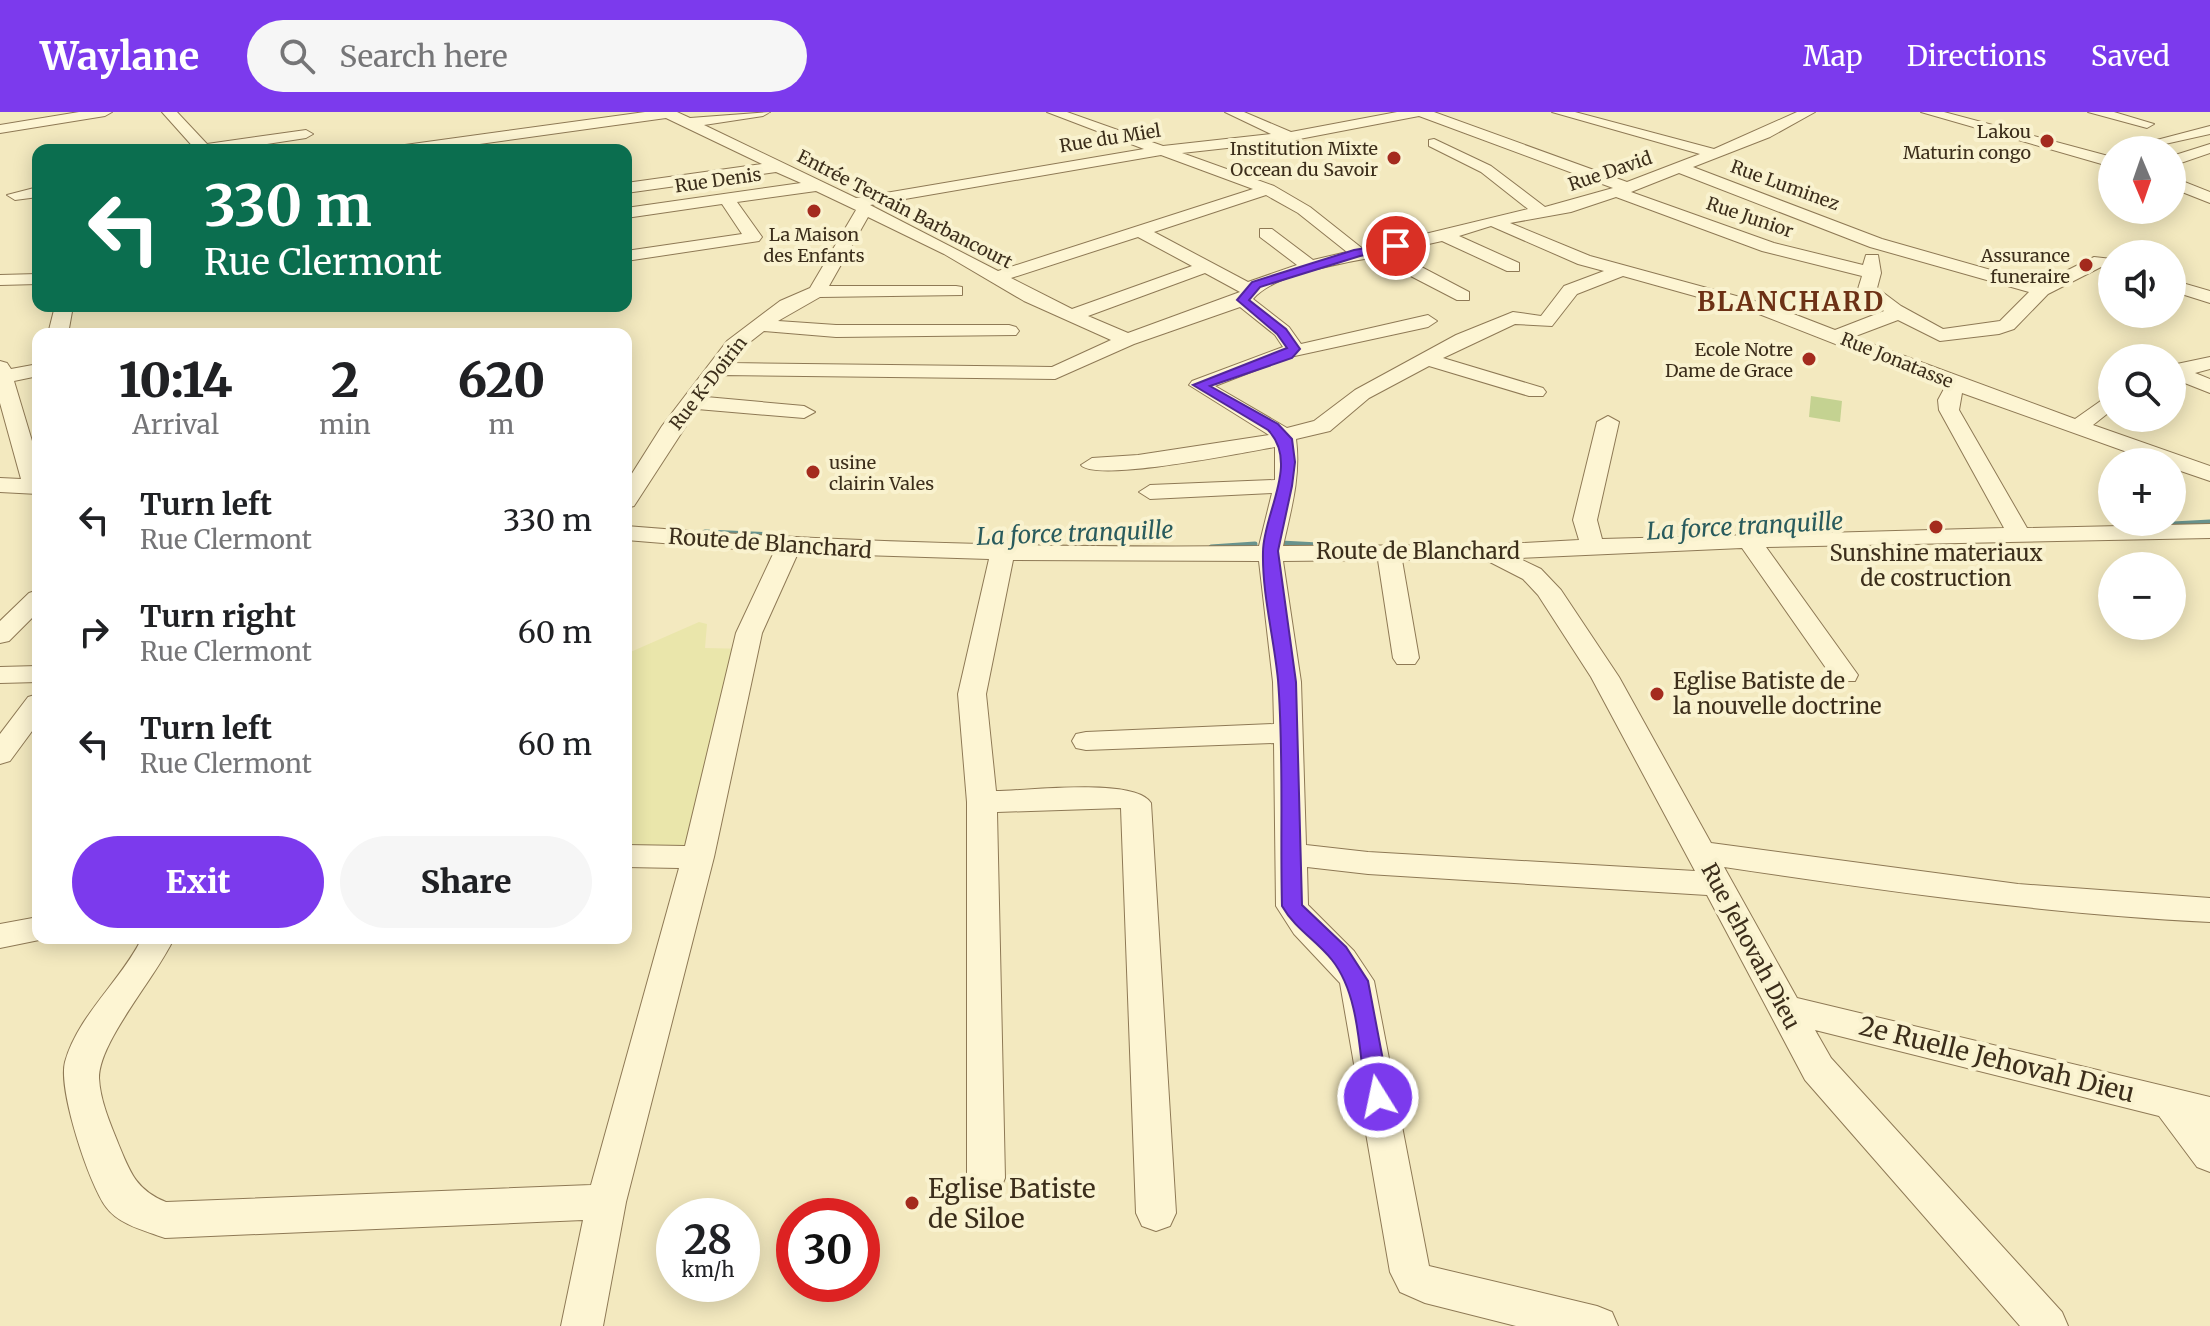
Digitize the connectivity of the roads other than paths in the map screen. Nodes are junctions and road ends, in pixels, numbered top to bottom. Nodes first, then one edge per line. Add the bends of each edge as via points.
1 (105, 112) edge
2 (169, 112) edge
3 (763, 112) edge
4 (1054, 112) edge
5 (1232, 112) edge
6 (1322, 112) edge
7 (1420, 112) edge
8 (1466, 112) edge
9 (1559, 112) edge
10 (1808, 112) edge
11 (1928, 112) edge
12 (2095, 112) edge
13 (667, 113) edge
14 (1492, 121) dead end
15 (685, 123) junction
16 (1352, 124) junction
17 (2147, 124) dead end
18 (0, 129) edge
19 (2210, 130) edge
20 (306, 134) dead end
21 (2183, 136) edge
22 (1289, 137) junction
23 (1434, 143) dead end
24 (199, 144) edge
25 (238, 144) edge
26 (447, 144) edge
27 (2210, 148) edge
28 (1166, 150) junction
29 (1713, 153) junction
30 (2186, 156) edge
31 (2098, 158) edge
32 (776, 167) junction
33 (1680, 168) junction
34 (816, 186) junction
35 (632, 187) edge
36 (2186, 188) edge
37 (1268, 189) junction
38 (1621, 190) junction
39 (32, 193) edge
40 (15, 195) dead end
41 (2210, 198) edge
42 (727, 199) junction
43 (859, 206) junction
44 (632, 212) edge
45 (1542, 212) junction
46 (1491, 221) junction
47 (1138, 230) junction
48 (1266, 233) dead end
49 (1444, 235) junction
50 (1876, 243) junction
51 (1366, 251) junction
52 (632, 255) edge
53 (2098, 262) edge
54 (1310, 266) junction
55 (1513, 267) dead end
56 (1203, 268) junction
57 (1623, 270) junction
58 (1872, 273) junction
59 (998, 277) junction
60 (32, 279) edge
61 (0, 280) edge
62 (2186, 289) edge
63 (2042, 290) junction
64 (956, 291) dead end
65 (817, 292) junction
66 (1246, 295) junction
67 (1463, 296) dead end
68 (2210, 297) edge
69 (1894, 310) junction
70 (1070, 316) junction
71 (1428, 321) dead end
72 (758, 325) junction
73 (1009, 331) dead end
74 (1837, 336) junction
75 (1127, 340) junction
76 (1292, 352) junction
77 (1427, 358) junction
78 (2210, 363) edge
79 (2186, 368) edge
80 (717, 369) junction
81 (32, 370) edge
82 (2, 372) edge
83 (2186, 377) edge
84 (1957, 384) junction
85 (2210, 387) edge
86 (1536, 392) dead end
87 (692, 402) junction
88 (2098, 411) edge
89 (804, 412) dead end
90 (1608, 422) dead end
91 (2077, 428) junction
92 (1283, 437) junction
93 (1092, 465) dead end
94 (32, 473) edge
95 (2210, 474) edge
96 (0, 485) edge
97 (32, 486) edge
98 (1285, 486) junction
99 (632, 492) edge
100 (1150, 492) dead end
101 (2210, 531) edge
102 (632, 533) edge
103 (2019, 534) junction
104 (1750, 542) junction
105 (789, 546) junction
106 (1593, 549) junction
107 (1270, 551) junction
108 (1389, 552) junction
109 (1485, 552) junction
110 (1002, 555) junction
111 (32, 603) edge
112 (32, 604) edge
113 (0, 609) edge
114 (0, 635) edge
115 (1406, 658) dead end
116 (32, 674) edge
117 (0, 675) edge
118 (1845, 675) dead end
119 (32, 711) edge
120 (1286, 733) junction
121 (1086, 741) dead end
122 (0, 754) edge
123 (982, 802) junction
124 (1701, 853) junction
125 (1291, 854) junction
126 (632, 856) edge
127 (698, 857) junction
128 (1719, 884) junction
129 (2210, 910) edge
130 (32, 930) edge
131 (0, 936) edge
132 (156, 944) edge
133 (1783, 1008) junction
134 (2169, 1101) junction
135 (2210, 1113) edge
136 (2210, 1155) edge
137 (986, 1178) dead end
138 (606, 1202) junction
139 (1156, 1213) dead end
140 (582, 1326) edge
141 (1597, 1326) edge
142 (2047, 1326) edge

1 - 18 street
2 - 24 street
3 - 15 street
4 - 28 street
5 - 22 street
6 - 16 street
7 - 16 street, Rue du Miel
7 - 38 street, Rue Junior
8 - 14 street
9 - 29 street
10 - 29 street, Rue David
11 - 31 street
12 - 17 street
13 - 15 street, Entrée Terrain Barbancourt
13 - 26 street
15 - 32 street, Entrée Terrain Barbancourt
16 - 22 street, Rue du Miel
19 - 21 street
20 - 25 street
22 - 28 street, Rue du Miel
23 - 45 street via 1486,169
27 - 30 street
28 - 37 street
28 - 43 street, Rue du Miel
29 - 33 street, Rue David
32 - 34 street, Entrée Terrain Barbancourt
32 - 35 street
33 - 38 street, Rue David
33 - 50 street, Rue Luminez
34 - 42 street, Rue Denis
34 - 43 street, Entrée Terrain Barbancourt
36 - 41 street
37 - 47 street
37 - 51 street
38 - 45 street, Rue David
38 - 58 street, Rue Junior via 1768,247
39 - 40 street
42 - 44 street, Rue Denis
42 - 52 street via 753,237
43 - 59 street, Entrée Terrain Barbancourt
43 - 65 street
45 - 46 street, Rue David
46 - 49 street, Rue David
46 - 57 street, Rue Jonatasse via 1584,260
47 - 56 street
47 - 59 street
48 - 54 street
49 - 51 street, Rue David
49 - 55 street
50 - 58 street
50 - 63 street, Rue Luminez
51 - 54 street, Rue David
51 - 67 street
53 - 63 street
54 - 66 street, Rue David
56 - 66 street
56 - 70 street
57 - 74 street, Rue Jonatasse
57 - 77 street via 1570,290 1545,322 1513,318
58 - 69 street via 1867,289
59 - 70 street, Entrée Terrain Barbancourt
60 - 61 street
62 - 68 street
63 - 69 street via 2007,325 1992,330 1940,335
64 - 65 street
65 - 72 street, Rue K-Doirin
66 - 75 street, Rue David
66 - 76 street via 1282,331 1294,346
69 - 74 street via 1891,317
70 - 75 street, Entrée Terrain Barbancourt
71 - 76 street
72 - 73 street via 836,331
72 - 80 street, Rue K-Doirin
74 - 84 street, Rue Jonatasse
75 - 80 street, Rue David via 1055,373
76 - 92 street via 1199,385
77 - 86 street
77 - 92 street via 1362,394 1322,426
78 - 79 street
80 - 87 street, Rue K-Doirin
81 - 82 street
82 - 94 street
83 - 85 street
84 - 91 street, Rue Jonatasse
84 - 103 street via 1949,410
87 - 89 street
87 - 99 street, Rue K-Doirin
88 - 91 street
90 - 106 street via 1585,520
91 - 95 street, Rue Jonatasse
92 - 93 street
92 - 98 street
96 - 97 street
98 - 100 street
98 - 107 street
101 - 103 street, Route de Blanchard
102 - 105 street, Route de Blanchard
103 - 104 street, Route de Blanchard
104 - 106 street, Route de Blanchard
104 - 118 street
105 - 110 street, Route de Blanchard
105 - 127 street via 749,633
106 - 109 street, Route de Blanchard
107 - 108 street, Route de Blanchard
107 - 110 street, Route de Blanchard
107 - 120 street via 1287,682
108 - 109 street, Route de Blanchard
108 - 115 street
109 - 124 street, Rue Jehovah Dieu via 1523,568 1548,590 1605,677
110 - 123 street via 972,694
111 - 113 street
112 - 114 street
116 - 117 street
119 - 122 street
120 - 121 street
120 - 125 street
123 - 137 street
123 - 139 street via 1126,798 1136,803
124 - 128 street, Rue Jehovah Dieu
124 - 129 street via 1953,891
125 - 128 street
125 - 141 street via 1296,916 1338,953 1357,981 1414,1279
126 - 127 street
127 - 138 street
128 - 133 street, Rue Jehovah Dieu
130 - 131 street
132 - 138 street via 84,1058 81,1078 120,1195 133,1207 165,1220
133 - 134 street, 2e Ruelle Jehovah Dieu
133 - 142 street, Rue Jehovah Dieu via 1829,1084
134 - 135 street, 2e Ruelle Jehovah Dieu
134 - 136 street
138 - 140 street

